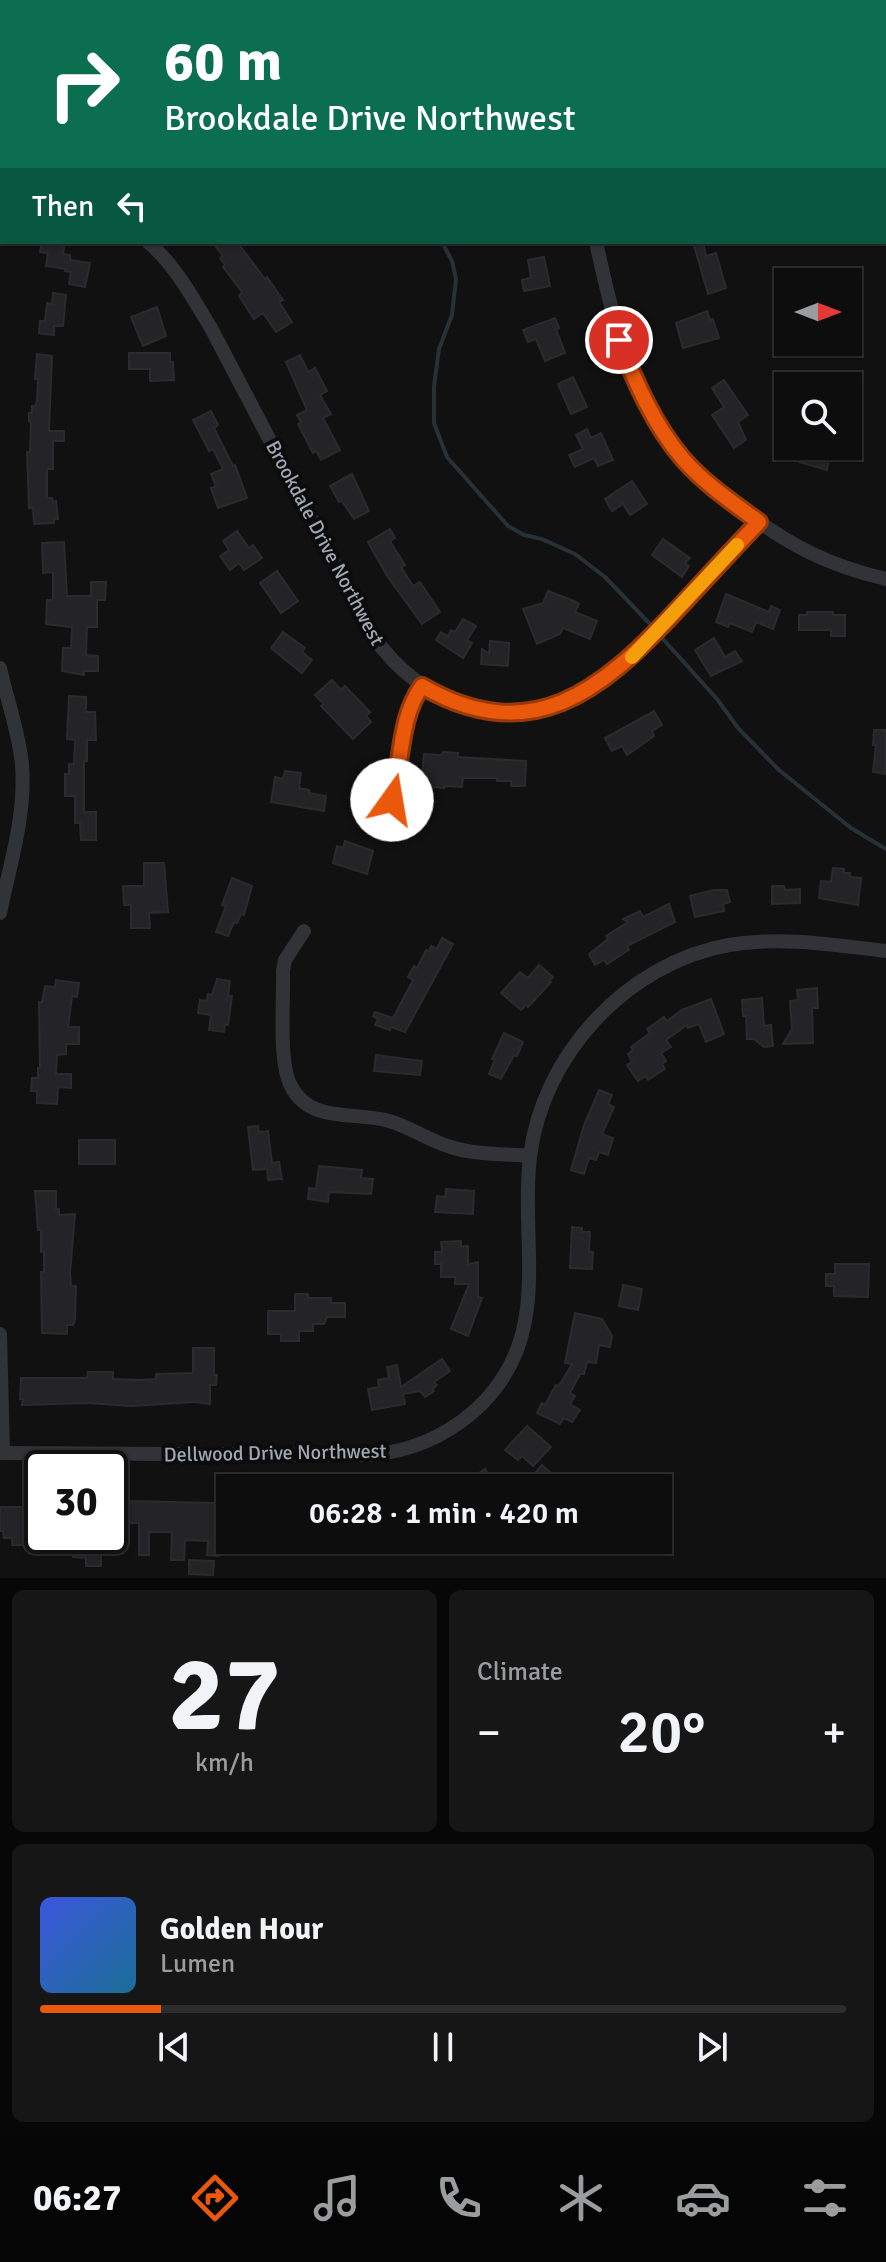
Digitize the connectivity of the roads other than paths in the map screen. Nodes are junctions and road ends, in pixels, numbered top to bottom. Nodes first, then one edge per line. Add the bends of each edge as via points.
1 (150, 244) edge
2 (596, 244) edge
3 (759, 522) junction
4 (886, 579) edge
5 (0, 668) edge
6 (422, 686) junction
7 (3, 690) edge
8 (383, 824) dead end
9 (5, 870) edge
10 (0, 913) edge
11 (304, 931) dead end
12 (886, 951) edge
13 (530, 1156) junction
14 (0, 1334) edge
15 (1, 1453) edge

1 - 6 street, Brookdale Drive Northwest via 184,282 211,328 371,633 393,663
2 - 3 street via 619,340 652,412 684,460
3 - 4 street via 805,552
3 - 6 street, Brookdale Drive Northwest via 636,654 576,698 538,710 497,712 459,704
5 - 7 street
6 - 8 street via 406,715 399,775
7 - 9 street via 22,762 23,791
9 - 10 street
11 - 13 street via 283,971 285,1066 303,1102 327,1114 391,1121 454,1148
12 - 13 street, Dellwood Drive Northwest via 760,941 707,950 655,972 579,1038 547,1094
13 - 15 street, Dellwood Drive Northwest via 527,1300 520,1339 492,1394 445,1434 408,1449 372,1455
14 - 15 street

